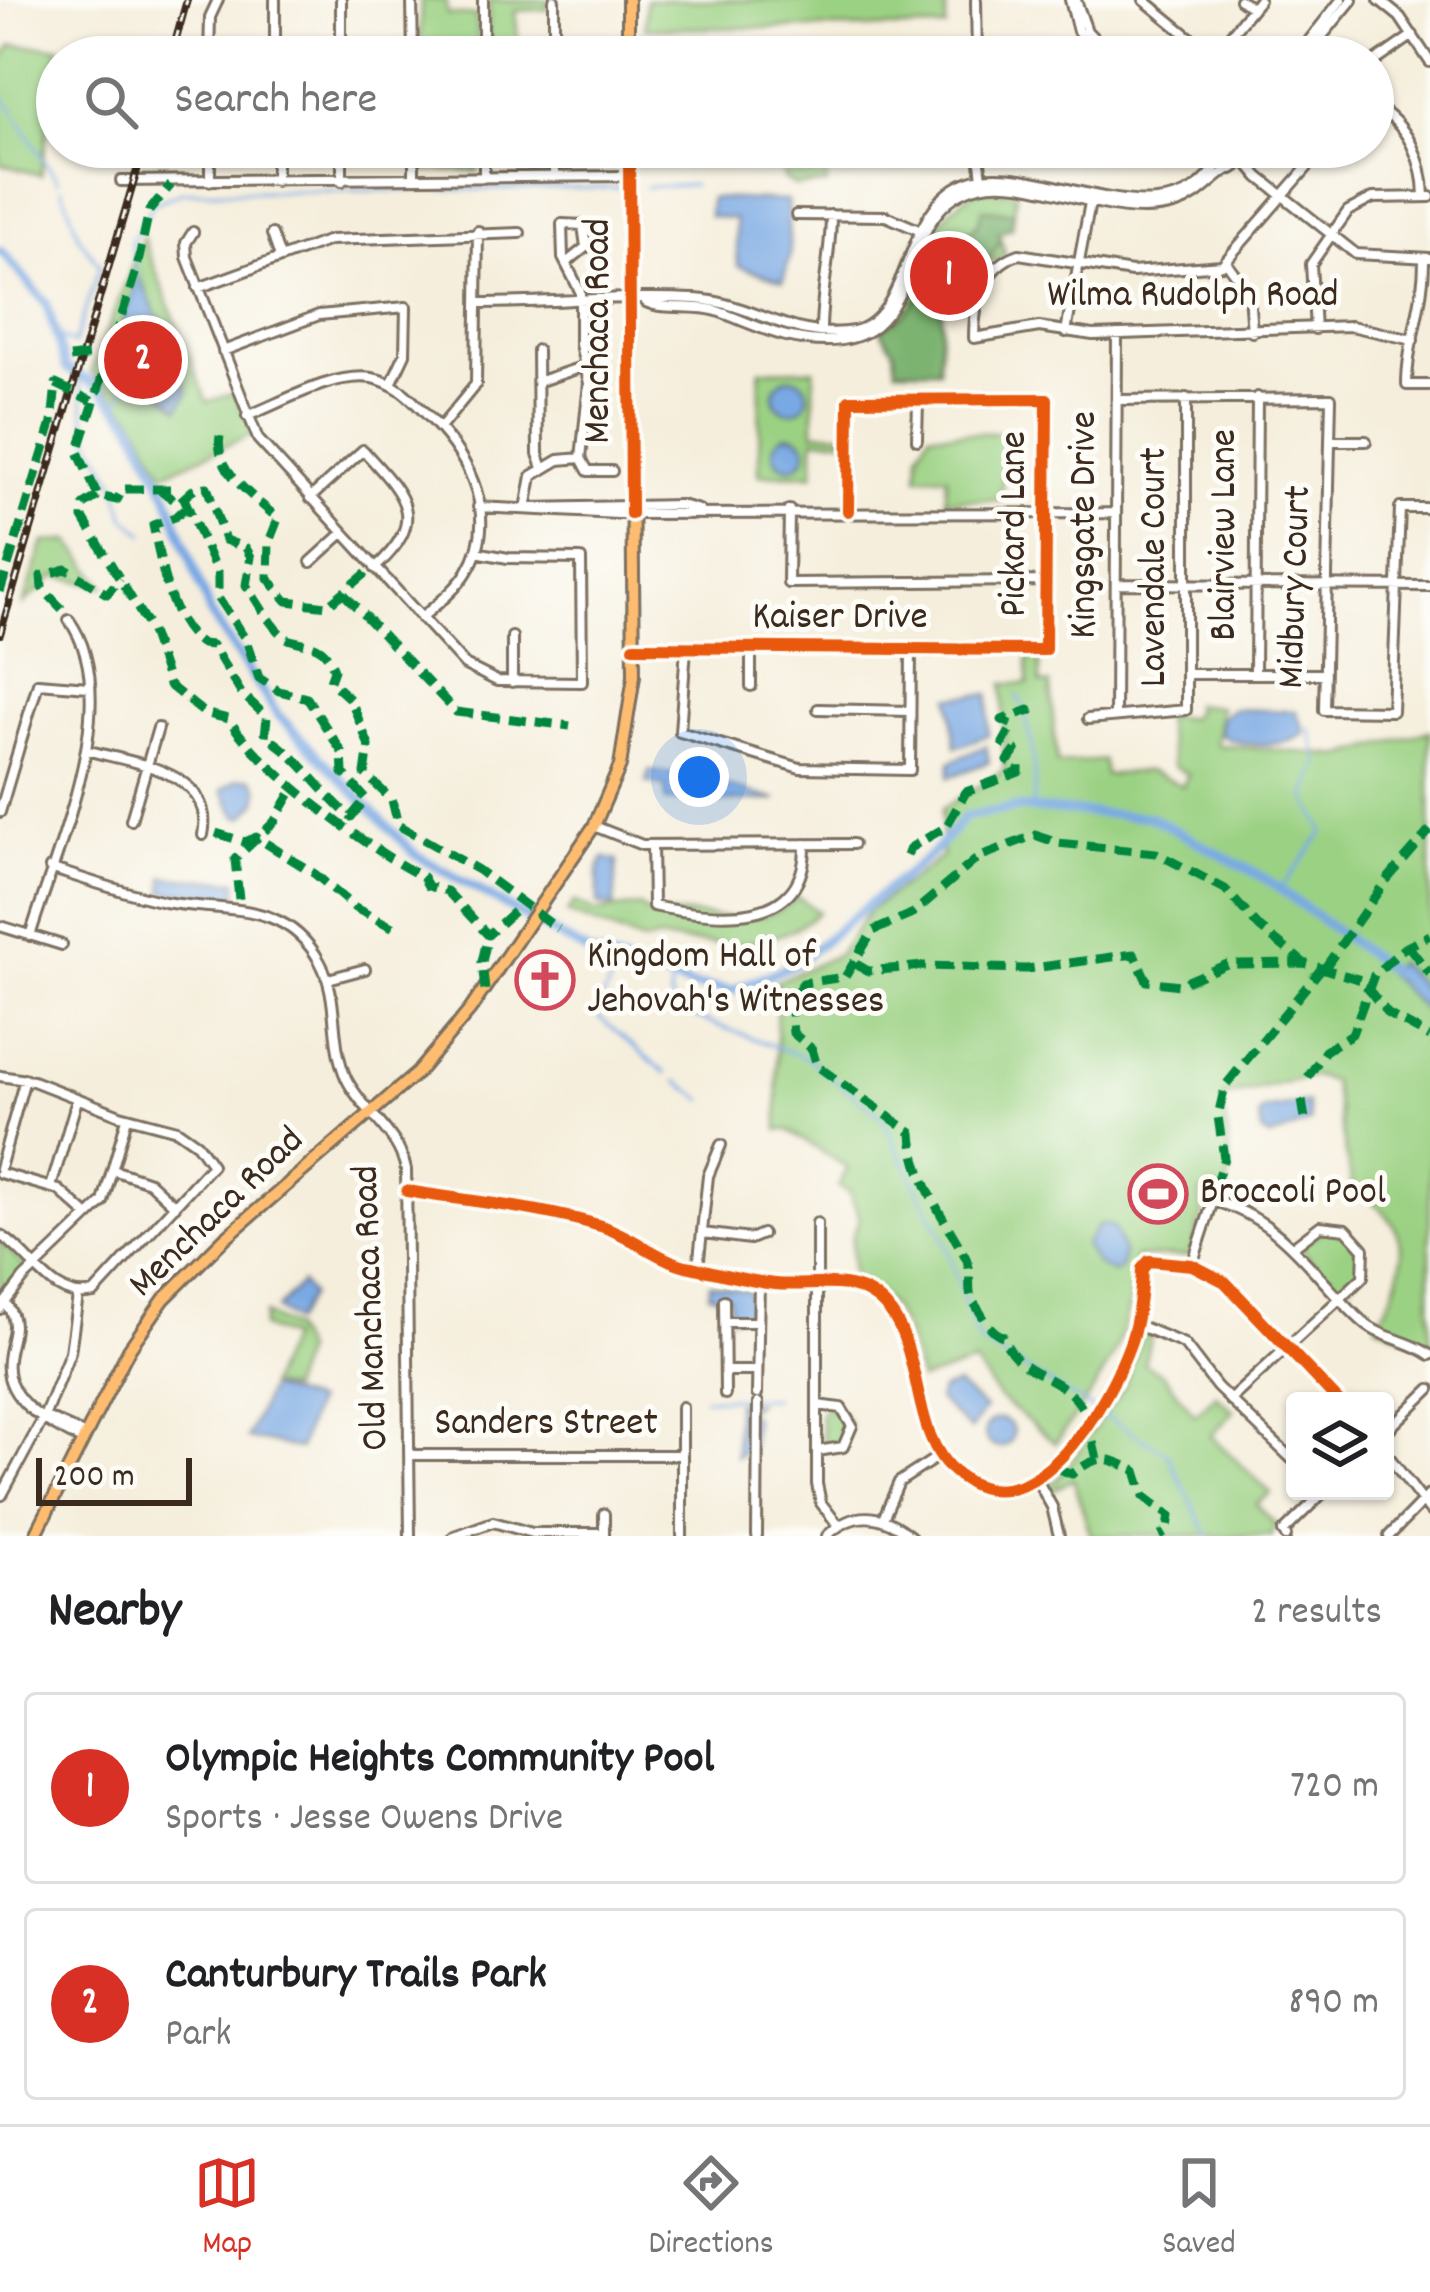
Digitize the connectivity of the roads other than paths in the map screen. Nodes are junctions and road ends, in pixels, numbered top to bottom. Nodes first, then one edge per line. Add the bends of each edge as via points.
1 (218, 0) edge
2 (275, 0) edge
3 (341, 0) edge
4 (412, 0) edge
5 (483, 0) edge
6 (554, 0) edge
7 (628, 0) edge
8 (976, 0) edge
9 (1073, 0) edge
10 (1144, 0) edge
11 (1240, 0) edge
12 (1341, 0) edge
13 (1352, 0) edge
14 (1384, 2) edge
15 (1255, 4) edge
16 (1412, 35) junction
17 (209, 36) edge
18 (275, 36) edge
19 (341, 36) edge
20 (413, 36) edge
21 (483, 36) edge
22 (554, 36) edge
23 (628, 36) edge
24 (976, 36) edge
25 (1083, 36) edge
26 (1092, 36) edge
27 (1188, 36) edge
28 (1230, 36) edge
29 (1315, 36) edge
30 (1319, 36) edge
31 (1394, 48) edge
32 (1430, 62) edge
33 (1394, 121) edge
34 (210, 168) edge
35 (276, 168) edge
36 (342, 168) edge
37 (414, 168) edge
38 (484, 168) edge
39 (554, 168) edge
40 (629, 168) edge
41 (980, 168) edge
42 (1210, 168) edge
43 (1233, 168) joint
44 (1253, 168) edge
45 (1307, 168) edge
46 (629, 176) junction
47 (554, 177) junction
48 (1259, 177) junction
49 (414, 178) junction
50 (484, 178) junction
51 (210, 181) junction
52 (276, 181) junction
53 (342, 181) junction
54 (121, 182) dead end
55 (982, 182) junction
56 (1283, 196) junction
57 (1427, 197) edge
58 (1091, 198) junction
59 (796, 215) dead end
60 (831, 215) junction
61 (478, 231) junction
62 (194, 232) dead end
63 (924, 232) junction
64 (520, 233) dead end
65 (272, 234) dead end
66 (1329, 234) junction
67 (280, 257) junction
68 (1427, 258) edge
69 (566, 262) junction
70 (1079, 262) junction
71 (1227, 263) junction
72 (198, 288) junction
73 (629, 302) junction
74 (477, 303) junction
75 (580, 303) junction
76 (1315, 329) junction
77 (1066, 332) junction
78 (1252, 332) junction
79 (821, 334) junction
80 (1117, 334) junction
81 (1413, 340) junction
82 (537, 350) dead end
83 (223, 351) junction
84 (585, 366) junction
85 (540, 381) junction
86 (391, 384) junction
87 (1430, 385) edge
88 (1258, 397) junction
89 (1186, 398) junction
90 (918, 400) junction
91 (1117, 400) junction
92 (248, 416) junction
93 (440, 428) junction
94 (916, 440) dead end
95 (1331, 441) junction
96 (1366, 441) dead end
97 (581, 458) junction
98 (544, 467) junction
99 (612, 471) dead end
100 (310, 499) junction
101 (478, 507) junction
102 (1430, 508) edge
103 (526, 509) junction
104 (632, 509) junction
105 (789, 510) junction
106 (848, 511) junction
107 (1046, 512) junction
108 (1116, 513) junction
109 (343, 533) junction
110 (476, 552) junction
111 (311, 562) dead end
112 (375, 568) junction
113 (1046, 581) junction
114 (1116, 584) junction
115 (1186, 584) junction
116 (1256, 585) junction
117 (1330, 585) junction
118 (1400, 585) junction
119 (1430, 586) edge
120 (421, 618) junction
121 (69, 620) dead end
122 (512, 638) dead end
123 (634, 647) junction
124 (686, 648) junction
125 (752, 648) junction
126 (911, 649) junction
127 (1045, 650) joint
128 (1186, 674) junction
129 (1256, 674) junction
130 (1324, 674) junction
131 (512, 682) junction
132 (751, 686) dead end
133 (89, 687) junction
134 (818, 710) dead end
135 (910, 710) junction
136 (1115, 716) junction
137 (1088, 719) dead end
138 (158, 728) dead end
139 (86, 750) junction
140 (146, 768) junction
141 (0, 812) edge
142 (131, 820) dead end
143 (594, 826) junction
144 (203, 835) dead end
145 (652, 844) junction
146 (806, 844) junction
147 (853, 844) dead end
148 (50, 868) junction
149 (0, 926) edge
150 (30, 935) junction
151 (62, 945) dead end
152 (365, 969) dead end
153 (328, 980) junction
154 (0, 1076) edge
155 (25, 1079) junction
156 (77, 1100) junction
157 (371, 1112) junction
158 (128, 1118) junction
159 (4, 1139) edge
160 (721, 1145) dead end
161 (0, 1170) edge
162 (113, 1171) junction
163 (51, 1187) junction
164 (406, 1191) junction
165 (175, 1206) junction
166 (88, 1216) junction
167 (817, 1223) dead end
168 (703, 1233) junction
169 (762, 1234) dead end
170 (0, 1235) edge
171 (1294, 1246) junction
172 (1192, 1265) junction
173 (36, 1267) junction
174 (698, 1268) junction
175 (761, 1282) junction
176 (817, 1284) junction
177 (78, 1296) junction
178 (1342, 1299) junction
179 (724, 1300) dead end
180 (3, 1307) edge
181 (725, 1322) junction
182 (757, 1322) junction
183 (1136, 1324) junction
184 (1286, 1350) junction
185 (1430, 1355) edge
186 (725, 1371) junction
187 (757, 1371) junction
188 (5, 1380) edge
189 (1430, 1389) edge
190 (1329, 1392) edge
191 (724, 1394) dead end
192 (1230, 1400) junction
193 (758, 1403) junction
194 (817, 1406) junction
195 (682, 1407) dead end
196 (746, 1413) dead end
197 (44, 1417) junction
198 (1394, 1432) edge
199 (84, 1437) junction
200 (817, 1451) junction
201 (1286, 1453) edge
202 (1394, 1453) edge
203 (409, 1455) junction
204 (682, 1455) junction
205 (939, 1456) junction
206 (1037, 1480) junction
207 (2, 1495) edge
208 (1426, 1497) edge
209 (1316, 1500) edge
210 (1430, 1511) edge
211 (604, 1514) dead end
212 (883, 1519) junction
213 (838, 1525) junction
214 (477, 1532) edge
215 (604, 1534) edge
216 (1284, 1534) edge
217 (35, 1536) edge
218 (410, 1536) edge
219 (454, 1536) edge
220 (682, 1536) edge
221 (758, 1536) edge
222 (827, 1536) edge
223 (910, 1536) edge
224 (1058, 1536) edge
225 (1389, 1536) edge

1 - 17 street
2 - 18 street
3 - 19 street
4 - 20 street
5 - 21 street
6 - 22 street
7 - 23 main road
8 - 24 street
9 - 25 street
9 - 26 street
10 - 27 street
11 - 15 street
12 - 29 street
13 - 30 street
14 - 16 street
15 - 28 street
16 - 31 street
16 - 32 street
33 - 57 street via 1420,160
34 - 51 street
35 - 52 street
36 - 53 street
37 - 49 street
38 - 50 street
39 - 47 street
40 - 46 main road, Menchaca Road
41 - 55 street
42 - 58 street via 1174,198
43 - 48 street
43 - 58 street via 1178,204 1130,208
44 - 48 street
45 - 56 street
46 - 47 street
46 - 73 main road, Menchaca Road
47 - 50 street
48 - 56 street
49 - 50 street
49 - 53 street
51 - 52 street
51 - 54 street
52 - 53 street
55 - 58 street
55 - 63 street via 939,201
56 - 66 street
56 - 71 street
57 - 66 street via 1365,200
58 - 70 street
59 - 60 street
60 - 63 street via 886,216
60 - 79 street
61 - 64 street
61 - 67 street via 330,240
61 - 74 street
62 - 72 street via 186,251
63 - 79 street via 882,323 857,337
65 - 67 street
66 - 68 street via 1363,257
66 - 76 street via 1310,268
67 - 72 street
68 - 81 street
69 - 69 street via 562,224 584,225 586,247
69 - 75 street
70 - 71 street via 1155,272
70 - 77 street
70 - 77 street, Wilma Rudolph Road via 1033,254 1002,262 979,298 974,338 1039,327
71 - 78 street via 1249,294
72 - 83 street
73 - 75 street
73 - 79 street via 705,308 781,335
73 - 104 main road, Menchaca Road
74 - 75 street
74 - 93 street via 476,384
75 - 84 street
76 - 78 street, Wilma Rudolph Road
76 - 81 street, Wilma Rudolph Road via 1359,327
77 - 80 street, Wilma Rudolph Road
78 - 80 street, Wilma Rudolph Road
80 - 91 street, Kingsgate Drive
81 - 87 street via 1407,385
82 - 85 street
83 - 86 street via 320,315 406,307 405,354
83 - 92 street
84 - 85 street
84 - 97 street
85 - 98 street
86 - 92 street via 343,380
86 - 93 street
88 - 89 street
88 - 95 street, Midbury Court via 1331,398
88 - 116 street, Blairview Lane
89 - 91 street
89 - 115 street, Lavendale Court
90 - 94 street
90 - 106 street via 849,400
90 - 107 street, Pickard Lane via 1047,399
91 - 108 street, Kingsgate Drive
92 - 100 street via 264,448
93 - 101 street via 470,466
95 - 96 street
95 - 117 street, Midbury Court
97 - 98 street
97 - 99 street via 588,471
98 - 103 street via 527,483
100 - 109 street
100 - 112 street via 363,450 407,511 401,541
101 - 103 street
101 - 110 street
102 - 118 street via 1400,508
103 - 104 street
104 - 105 street
104 - 123 main road, Menchaca Road
105 - 106 street
105 - 113 street via 788,583
106 - 107 street
107 - 108 street
107 - 113 street, Pickard Lane
108 - 114 street, Kingsgate Drive
109 - 111 street
109 - 112 street
110 - 120 street via 461,581
110 - 131 street via 581,559 582,682
112 - 120 street
113 - 127 street, Pickard Lane
114 - 115 street
114 - 136 street, Kingsgate Drive
115 - 116 street
115 - 128 street, Lavendale Court
116 - 117 street
116 - 129 street, Blairview Lane
117 - 118 street
117 - 130 street, Midbury Court
118 - 119 street
118 - 130 street, Midbury Court via 1392,711 1324,710
120 - 131 street via 471,670
121 - 133 street via 86,650
122 - 131 street
123 - 124 street, Kaiser Drive
123 - 143 main road, Menchaca Road via 628,734
124 - 125 street, Kaiser Drive
124 - 135 street via 680,733 788,766 910,770
125 - 126 street, Kaiser Drive
125 - 132 street
126 - 127 street, Kaiser Drive
126 - 135 street
128 - 129 street
128 - 136 street, Lavendale Court via 1186,710
129 - 130 street
133 - 139 street
133 - 141 street via 38,683
134 - 135 street
136 - 137 street, Lavendale Court
138 - 140 street
139 - 140 street
139 - 148 street
140 - 142 street
140 - 144 street via 192,788 204,811
143 - 145 street
143 - 157 main road, Menchaca Road via 438,1051
145 - 146 street
145 - 146 street via 653,906 711,911 783,903 801,883
146 - 147 street
148 - 150 street
148 - 153 street, Old Manchaca Road via 165,902 266,914 302,938
149 - 150 street
150 - 151 street
152 - 153 street
153 - 157 street, Old Manchaca Road via 338,1056
154 - 155 street
155 - 156 street
155 - 159 street
156 - 158 street
156 - 163 street
157 - 164 street, Old Manchaca Road via 401,1152
157 - 199 main road, Menchaca Road via 173,1289 129,1349
158 - 162 street
158 - 165 street via 182,1132 212,1163
159 - 161 street
160 - 168 street via 709,1170
161 - 163 street
162 - 165 street via 149,1182
162 - 166 street via 103,1202
163 - 166 street
164 - 174 street via 602,1227
164 - 203 street, Old Manchaca Road
165 - 177 street via 100,1290
166 - 173 street
167 - 176 street
168 - 169 street
168 - 174 street
170 - 173 street
171 - 172 street via 1256,1216 1213,1201
171 - 178 street
171 - 178 street via 1325,1225 1358,1239 1366,1268
172 - 183 street via 1146,1263
172 - 184 street via 1233,1288
173 - 177 street
173 - 180 street
174 - 175 street
175 - 176 street
175 - 182 street
176 - 194 street
176 - 205 street via 863,1290 892,1316
177 - 197 street via 72,1347
178 - 184 street
178 - 185 street via 1373,1330
179 - 181 street
180 - 188 street via 16,1326
181 - 182 street
181 - 186 street
182 - 187 street
183 - 192 street via 1179,1340
183 - 206 street via 1098,1404
184 - 190 street
184 - 192 street
186 - 187 street
186 - 191 street
187 - 193 street
188 - 197 street
189 - 198 street
192 - 201 street
193 - 196 street
193 - 221 street
194 - 200 street
194 - 200 street via 842,1408 852,1426 843,1447
195 - 204 street
197 - 199 street
197 - 207 street via 9,1468
199 - 217 main road, Menchaca Road
200 - 213 street via 819,1499
202 - 208 street
203 - 204 street, Sanders Street
203 - 218 street, Old Manchaca Road
204 - 220 street
205 - 206 street via 986,1488
205 - 212 street via 898,1482
206 - 224 street
208 - 210 street
208 - 225 street
209 - 216 street
211 - 215 street
212 - 213 street
212 - 223 street
213 - 222 street
214 - 215 street via 493,1522 532,1533
214 - 219 street

